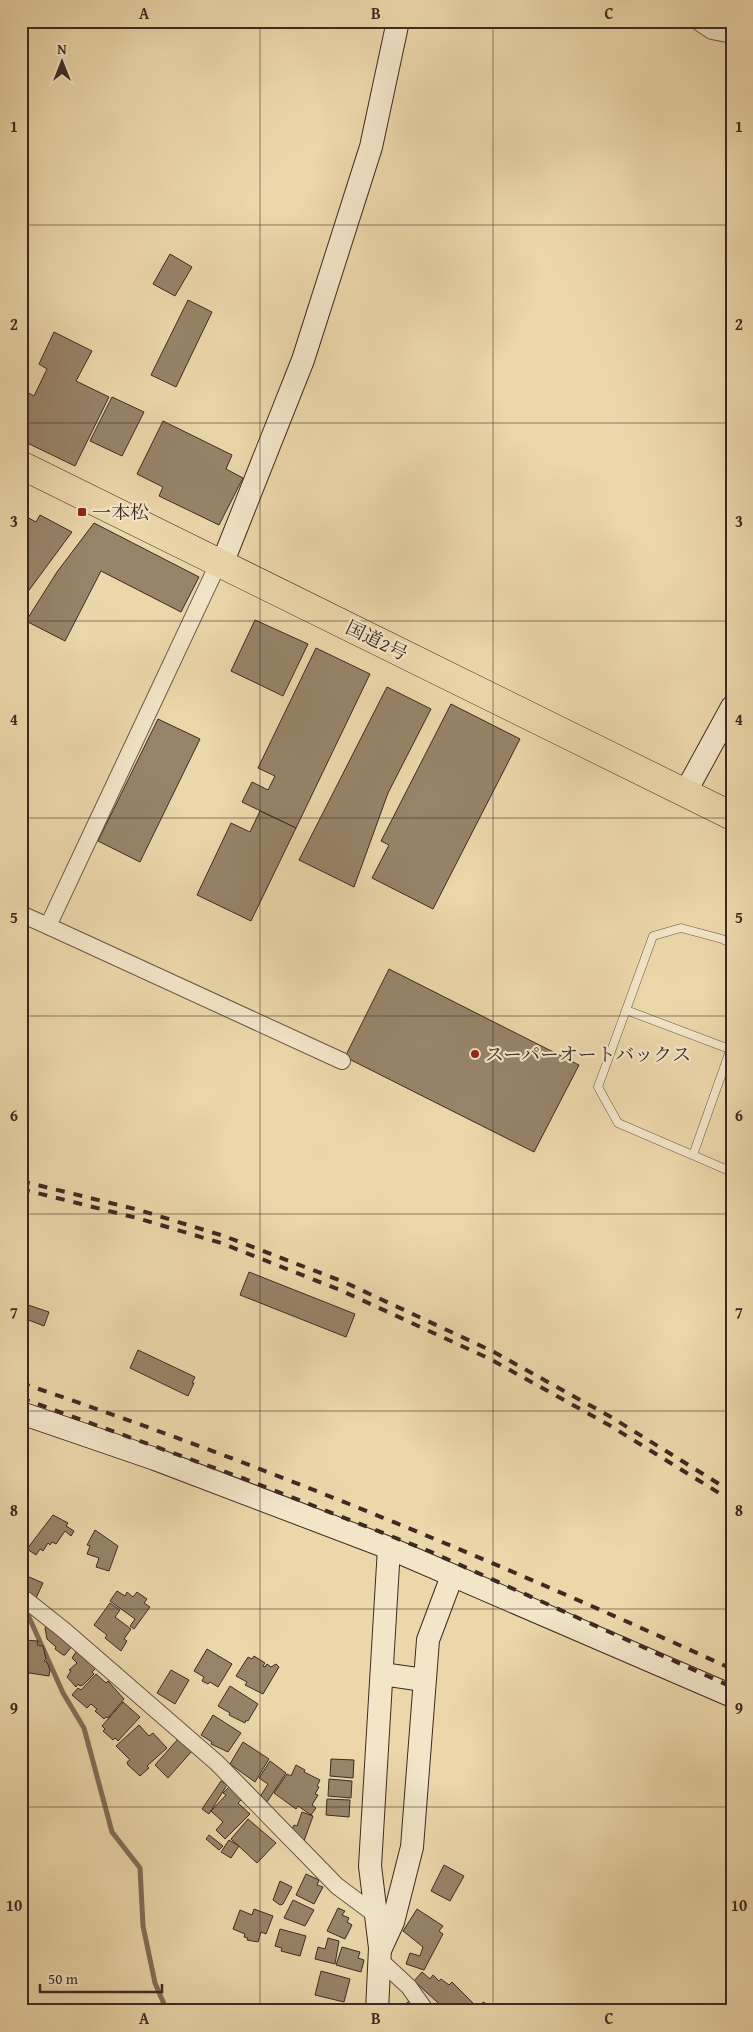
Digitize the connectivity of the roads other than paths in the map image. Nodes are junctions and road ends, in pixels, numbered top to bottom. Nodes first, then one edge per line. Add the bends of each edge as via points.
1 (398, 21) edge
2 (697, 21) edge
3 (732, 35) edge
4 (21, 465) edge
5 (221, 563) junction
6 (732, 707) edge
7 (685, 793) junction
8 (732, 816) edge
9 (21, 914) edge
10 (48, 926) junction
11 (732, 944) edge
12 (626, 1010) junction
13 (731, 1048) edge
14 (342, 1061) dead end
15 (692, 1155) junction
16 (732, 1172) edge
17 (21, 1413) edge
18 (389, 1548) junction
19 (452, 1576) junction
20 (21, 1599) edge
21 (382, 1674) junction
22 (424, 1680) junction
23 (732, 1696) edge
24 (376, 1915) junction
25 (380, 1955) junction
26 (376, 2011) edge
27 (426, 2011) edge

1 - 5 street via 372,146 303,360
2 - 3 street via 712,30
4 - 5 highway, 国道2号
5 - 7 highway, 国道2号
5 - 10 street
6 - 7 street
7 - 8 highway, 国道2号
9 - 10 street
10 - 14 street
11 - 12 lane via 681,928 653,936
12 - 13 lane
12 - 15 lane via 598,1087 618,1122
13 - 15 lane
15 - 16 lane
17 - 18 street via 155,1458
18 - 19 street
18 - 21 street
19 - 22 street via 428,1640
19 - 23 street
20 - 24 street via 65,1631 209,1757 337,1886
21 - 22 street
21 - 24 street via 370,1866
22 - 25 street via 412,1847
24 - 25 street
25 - 26 street
25 - 27 street

